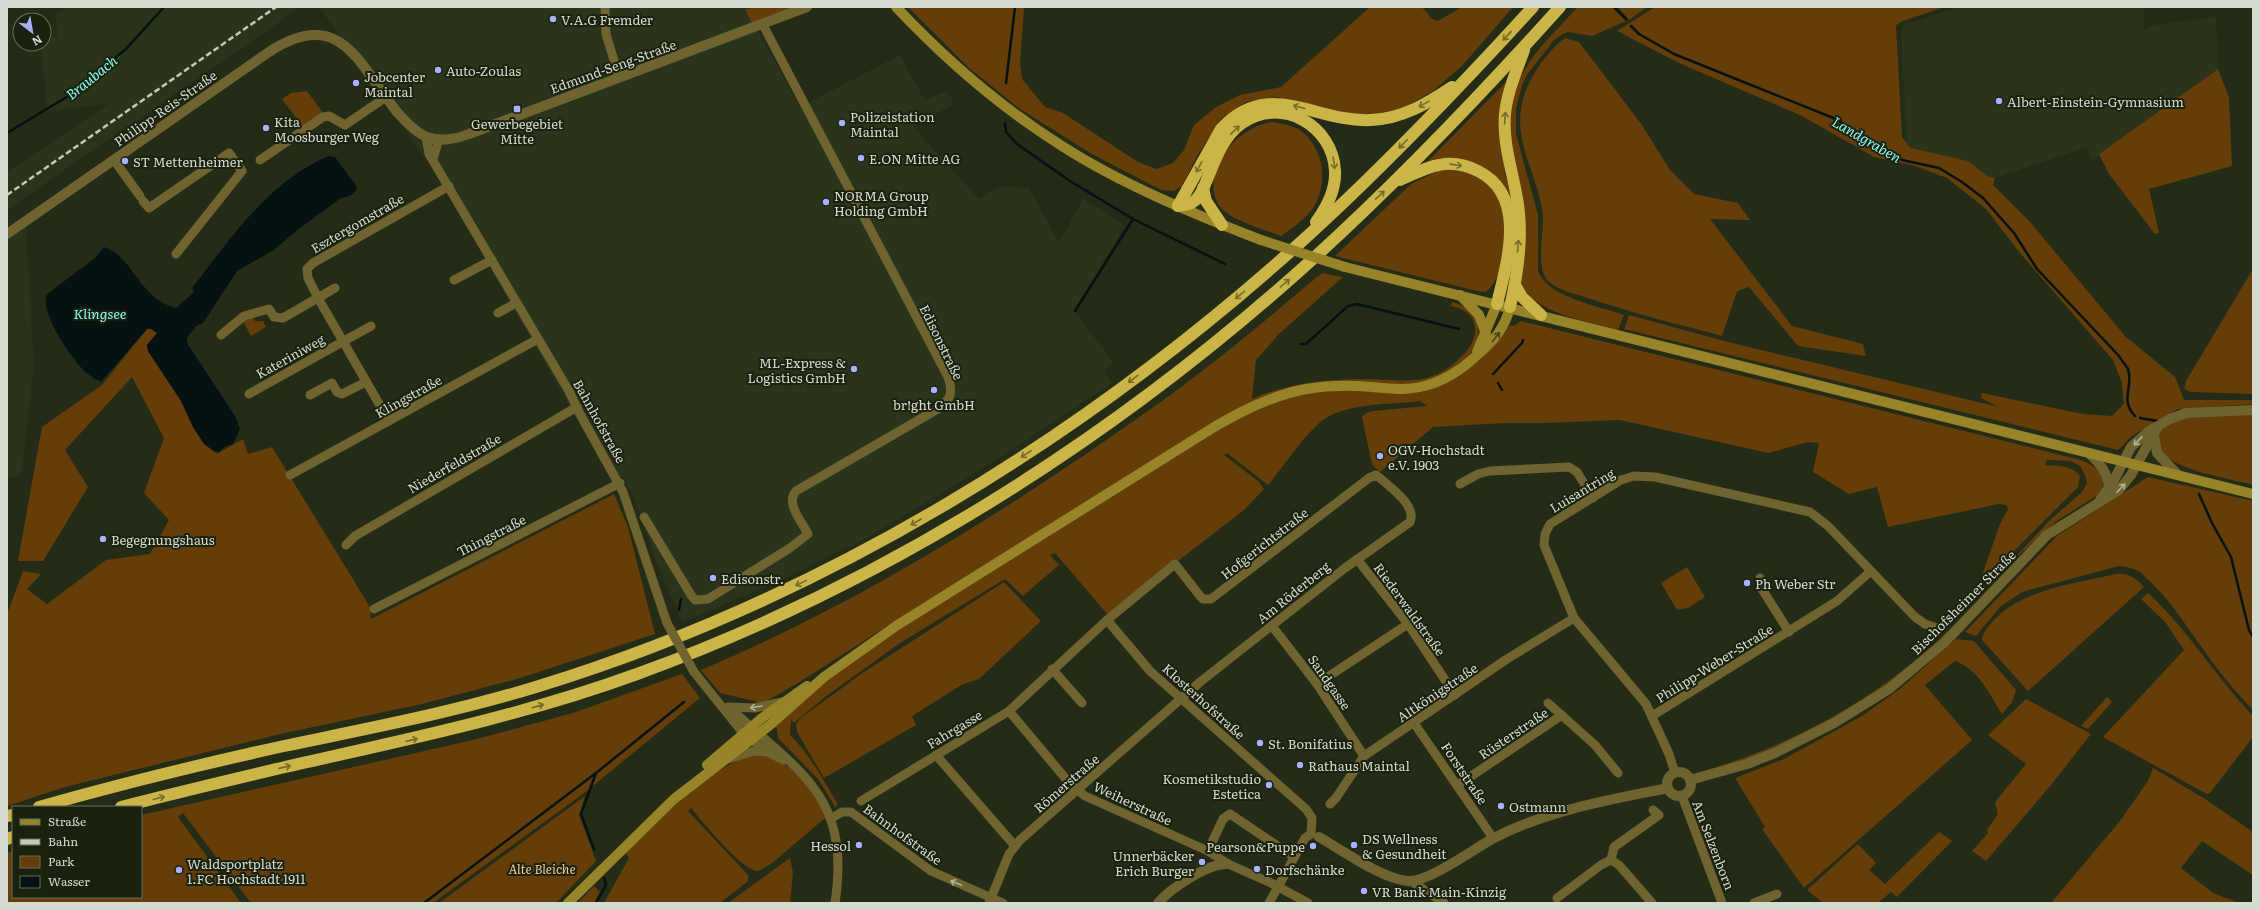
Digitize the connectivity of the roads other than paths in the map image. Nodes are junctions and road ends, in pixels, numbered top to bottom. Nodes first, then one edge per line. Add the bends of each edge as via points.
1 (605, 7) edge
2 (807, 7) edge
3 (896, 7) edge
4 (1533, 7) edge
5 (1560, 7) edge
6 (763, 25) junction
7 (1526, 44) junction
8 (1469, 76) junction
9 (619, 77) junction
10 (386, 97) junction
11 (426, 137) junction
12 (439, 139) junction
13 (114, 160) junction
14 (260, 160) dead end
15 (433, 160) junction
16 (1393, 183) junction
17 (449, 186) junction
18 (1203, 188) junction
19 (1178, 206) junction
20 (1222, 225) junction
21 (7, 234) edge
22 (1301, 242) junction
23 (176, 254) dead end
24 (492, 260) junction
25 (454, 280) dead end
26 (1515, 285) junction
27 (335, 288) dead end
28 (1458, 294) junction
29 (318, 298) junction
30 (516, 303) junction
31 (1497, 304) junction
32 (1510, 307) junction
33 (498, 312) dead end
34 (1540, 315) junction
35 (371, 326) dead end
36 (1486, 334) junction
37 (221, 335) dead end
38 (538, 339) junction
39 (343, 341) junction
40 (1473, 360) junction
41 (366, 382) junction
42 (249, 394) dead end
43 (310, 395) dead end
44 (576, 407) junction
45 (2253, 410) edge
46 (389, 421) junction
47 (2156, 430) junction
48 (2089, 453) junction
49 (2122, 461) junction
50 (2137, 465) junction
51 (290, 475) dead end
52 (1376, 475) joint
53 (2178, 475) junction
54 (620, 483) junction
55 (1460, 484) dead end
56 (2109, 489) junction
57 (2253, 494) edge
58 (1592, 498) junction
59 (2098, 504) junction
60 (644, 517) dead end
61 (346, 545) dead end
62 (1356, 559) junction
63 (1175, 564) joint
64 (1871, 572) junction
65 (1760, 578) dead end
66 (374, 609) dead end
67 (1574, 618) junction
68 (1107, 620) junction
69 (1408, 624) junction
70 (1272, 626) junction
71 (1937, 628) dead end
72 (1788, 632) junction
73 (1052, 669) junction
74 (824, 677) junction
75 (1317, 684) junction
76 (1455, 695) junction
77 (1181, 699) junction
78 (782, 702) junction
79 (1082, 703) dead end
80 (1548, 703) dead end
81 (726, 706) junction
82 (1008, 711) junction
83 (1562, 716) junction
84 (1652, 716) junction
85 (1414, 723) junction
86 (751, 733) junction
87 (767, 752) junction
88 (936, 755) junction
89 (1364, 756) junction
90 (722, 761) junction
91 (789, 762) junction
92 (1618, 773) dead end
93 (1675, 773) junction
94 (1690, 780) junction
95 (1458, 785) junction
96 (1668, 788) junction
97 (1077, 790) junction
98 (1682, 796) junction
99 (674, 799) junction
100 (861, 801) dead end
101 (1330, 804) dead end
102 (43, 806) edge
103 (125, 806) edge
104 (1653, 810) dead end
105 (832, 818) junction
106 (1315, 835) junction
107 (1493, 838) junction
108 (1015, 846) junction
109 (1208, 851) junction
110 (1294, 857) junction
111 (1611, 860) junction
112 (1228, 864) junction
113 (1411, 881) junction
114 (1278, 886) junction
115 (1777, 894) dead end
116 (1557, 898) dead end
117 (990, 901) edge
118 (568, 903) edge
119 (835, 903) edge
120 (1003, 903) edge
121 (1158, 903) edge
122 (1269, 903) edge
123 (1308, 903) edge
124 (1444, 903) edge
125 (1652, 903) edge
126 (1722, 903) edge
127 (1754, 903) edge

1 - 9 street via 606,34
2 - 6 street, Edmund-Seng-Straße
3 - 19 main road via 973,82 1035,128 1083,159
4 -> 8 highway
5 - 7 highway
6 - 9 street, Edmund-Seng-Straße
6 - 60 street, Edisonstraße via 948,377 952,394 949,401 936,410 796,491 792,497 792,504 808,534 708,599 695,600 690,595
7 - 16 highway
26 -> 7 highway via 1519,212 1506,149 1504,125 1508,98
8 -> 19 highway via 1414,110 1381,120 1340,118 1285,104 1265,104 1246,110 1221,129
8 -> 22 highway via 1363,184
9 - 12 street, Edmund-Seng-Straße via 463,136
10 - 11 street via 402,118
10 - 13 street, Philipp-Reis-Straße via 363,62 348,47 338,41 318,36 303,37 283,44
10 - 14 street via 345,125 329,116 323,117
11 - 12 street, Edmund-Seng-Straße
11 - 15 street, Bahnhofstraße via 428,154
12 - 15 street
13 - 21 street, Philipp-Reis-Straße
13 - 23 street via 149,208 229,153 242,170
15 - 17 street, Bahnhofstraße
16 -> 31 highway via 1433,166 1451,164 1478,171 1497,187 1506,204 1510,224 1509,252
103 -> 16 highway via 428,736 548,704 669,662 762,624 834,590 992,500 1125,410 1304,267
17 - 24 street, Bahnhofstraße
17 - 29 street, Esztergomstraße via 309,266 306,273
18 - 19 highway via 1194,202
18 - 20 highway via 1206,201
18 -> 22 highway via 1224,143 1235,129 1247,120 1259,115 1280,113 1308,122 1319,131 1328,145 1335,173 1331,196 1326,207
19 - 20 main road
20 - 28 main road, bridge via 1345,267
22 -> 102 highway via 1164,356 1046,440 940,508 865,550 753,605 629,656 494,699 402,722 182,770
24 - 25 street
24 - 30 street, Bahnhofstraße
26 - 32 highway
26 - 34 highway via 1522,297
27 - 29 street
28 - 31 main road
28 - 36 main road via 1479,315
29 - 37 street via 283,318 274,317 269,309 244,316
29 - 39 street, Esztergomstraße
30 - 33 street
30 - 38 street, Bahnhofstraße
31 - 32 main road
31 - 36 main road
32 - 34 main road
40 -> 32 main road via 1499,333
34 - 48 main road
35 - 39 street
36 - 40 main road
38 - 44 street, Bahnhofstraße
38 - 46 street, Klingstraße
39 - 41 street, Esztergomstraße
39 - 42 street, Kateriniweg
40 - 74 main road via 1449,377 1423,387 1323,387 1282,395 1244,411 1185,445 896,626
41 - 43 street via 342,394 332,383
41 - 46 street, Esztergomstraße
44 - 54 street, Bahnhofstraße
44 - 61 street, Niederfeldstraße via 355,536
45 - 47 street, Bischofsheimer Straße via 2186,413 2170,419
46 - 51 street, Klingstraße
47 -> 49 street, Bischofsheimer Straße via 2140,437
47 - 50 street, Bischofsheimer Straße
47 - 53 street via 2157,453
48 - 49 main road
48 - 56 street via 2104,469
49 - 50 main road
49 - 56 street, Bischofsheimer Straße
50 - 53 main road
59 -> 50 street, Bischofsheimer Straße via 2119,490
52 - 62 street, Am Röderberg via 1407,505 1412,513 1410,522
52 - 63 street, Hofgerichtstraße via 1211,599 1203,599
53 - 57 main road
54 - 66 street, Thingstraße
54 - 81 street, Bahnhofstraße, bridge via 667,623 694,672
55 - 58 street via 1478,474 1490,471 1569,468 1577,472
56 - 59 street, Bischofsheimer Straße
58 - 64 street, Luisantring via 1621,480 1644,476 1800,509 1814,514 1824,522
58 - 67 street, Luisantring via 1555,521 1544,534 1546,552
59 - 94 street, Bischofsheimer Straße via 2047,535 1944,643 1889,689 1834,723 1775,753
62 - 69 street, Riederwaldstraße
62 - 70 street, Am Röderberg
63 - 68 street, Fahrgasse
64 - 71 street, Luisantring via 1915,617
64 - 72 street, Philipp-Weber-Straße via 1837,601
65 - 72 street, Philipp-Weber-Straße via 1762,589
67 - 76 street, Altkönigstraße
67 - 84 street, Luisantring via 1646,704
68 - 73 street, Fahrgasse
68 - 77 street, Klosterhofstraße via 1141,661
69 - 75 street
69 - 76 street, Riederwaldstraße
70 - 75 street, Sandgasse
70 - 77 street, Am Röderberg
72 - 84 street, Philipp-Weber-Straße
73 - 79 street
73 - 82 street, Fahrgasse
74 - 78 main road
74 - 86 main road
75 - 89 street, Sandgasse
76 - 85 street, Altkönigstraße
77 - 97 street, Römerstraße
77 - 106 street, Klosterhofstraße via 1306,809 1312,818
78 -> 81 street via 755,708
78 - 86 main road
80 - 83 street
81 - 86 street, Bahnhofstraße via 733,723
82 - 88 street, Fahrgasse
82 - 97 street, Weiherstraße
83 - 92 street via 1595,744
83 - 95 street, Rüsterstraße
84 - 93 street, Luisantring
85 - 89 street, Altkönigstraße
85 - 95 street, Forststraße
86 - 87 street, Bahnhofstraße
86 - 90 main road
86 - 91 street, Bahnhofstraße
86 - 99 main road via 697,774
87 - 90 street, Bahnhofstraße via 743,754
87 - 91 street, Bahnhofstraße
88 - 100 street, Fahrgasse
88 - 108 street
89 - 101 street, Altkönigstraße
90 - 99 main road
91 - 105 street, Bahnhofstraße via 813,786
93 - 94 street via 1686,775
93 - 96 street via 1669,778
94 - 98 street via 1690,788
95 - 107 street, Forststraße
96 - 98 street via 1673,795
96 - 107 street via 1549,814
97 - 108 street, Römerstraße
97 - 109 street, Weiherstraße via 1085,796
98 - 126 street, Am Selzenborn
99 - 118 main road
104 - 111 street via 1659,815 1614,847
117 -> 105 street, Bahnhofstraße via 931,872 851,812 842,812
105 - 119 street via 838,860
106 - 110 street via 1305,838
106 - 113 street via 1396,879
107 - 113 street via 1428,876
108 - 117 street, Römerstraße
109 - 110 street via 1223,818 1228,814
109 - 112 street, Weiherstraße
110 - 114 street
111 - 116 street
111 - 125 street via 1619,865
112 - 114 street, Weiherstraße
112 - 121 street via 1214,866 1178,885
113 - 124 street
114 - 122 street
114 - 123 street, Weiherstraße
115 - 127 street
117 - 120 street, Bahnhofstraße

